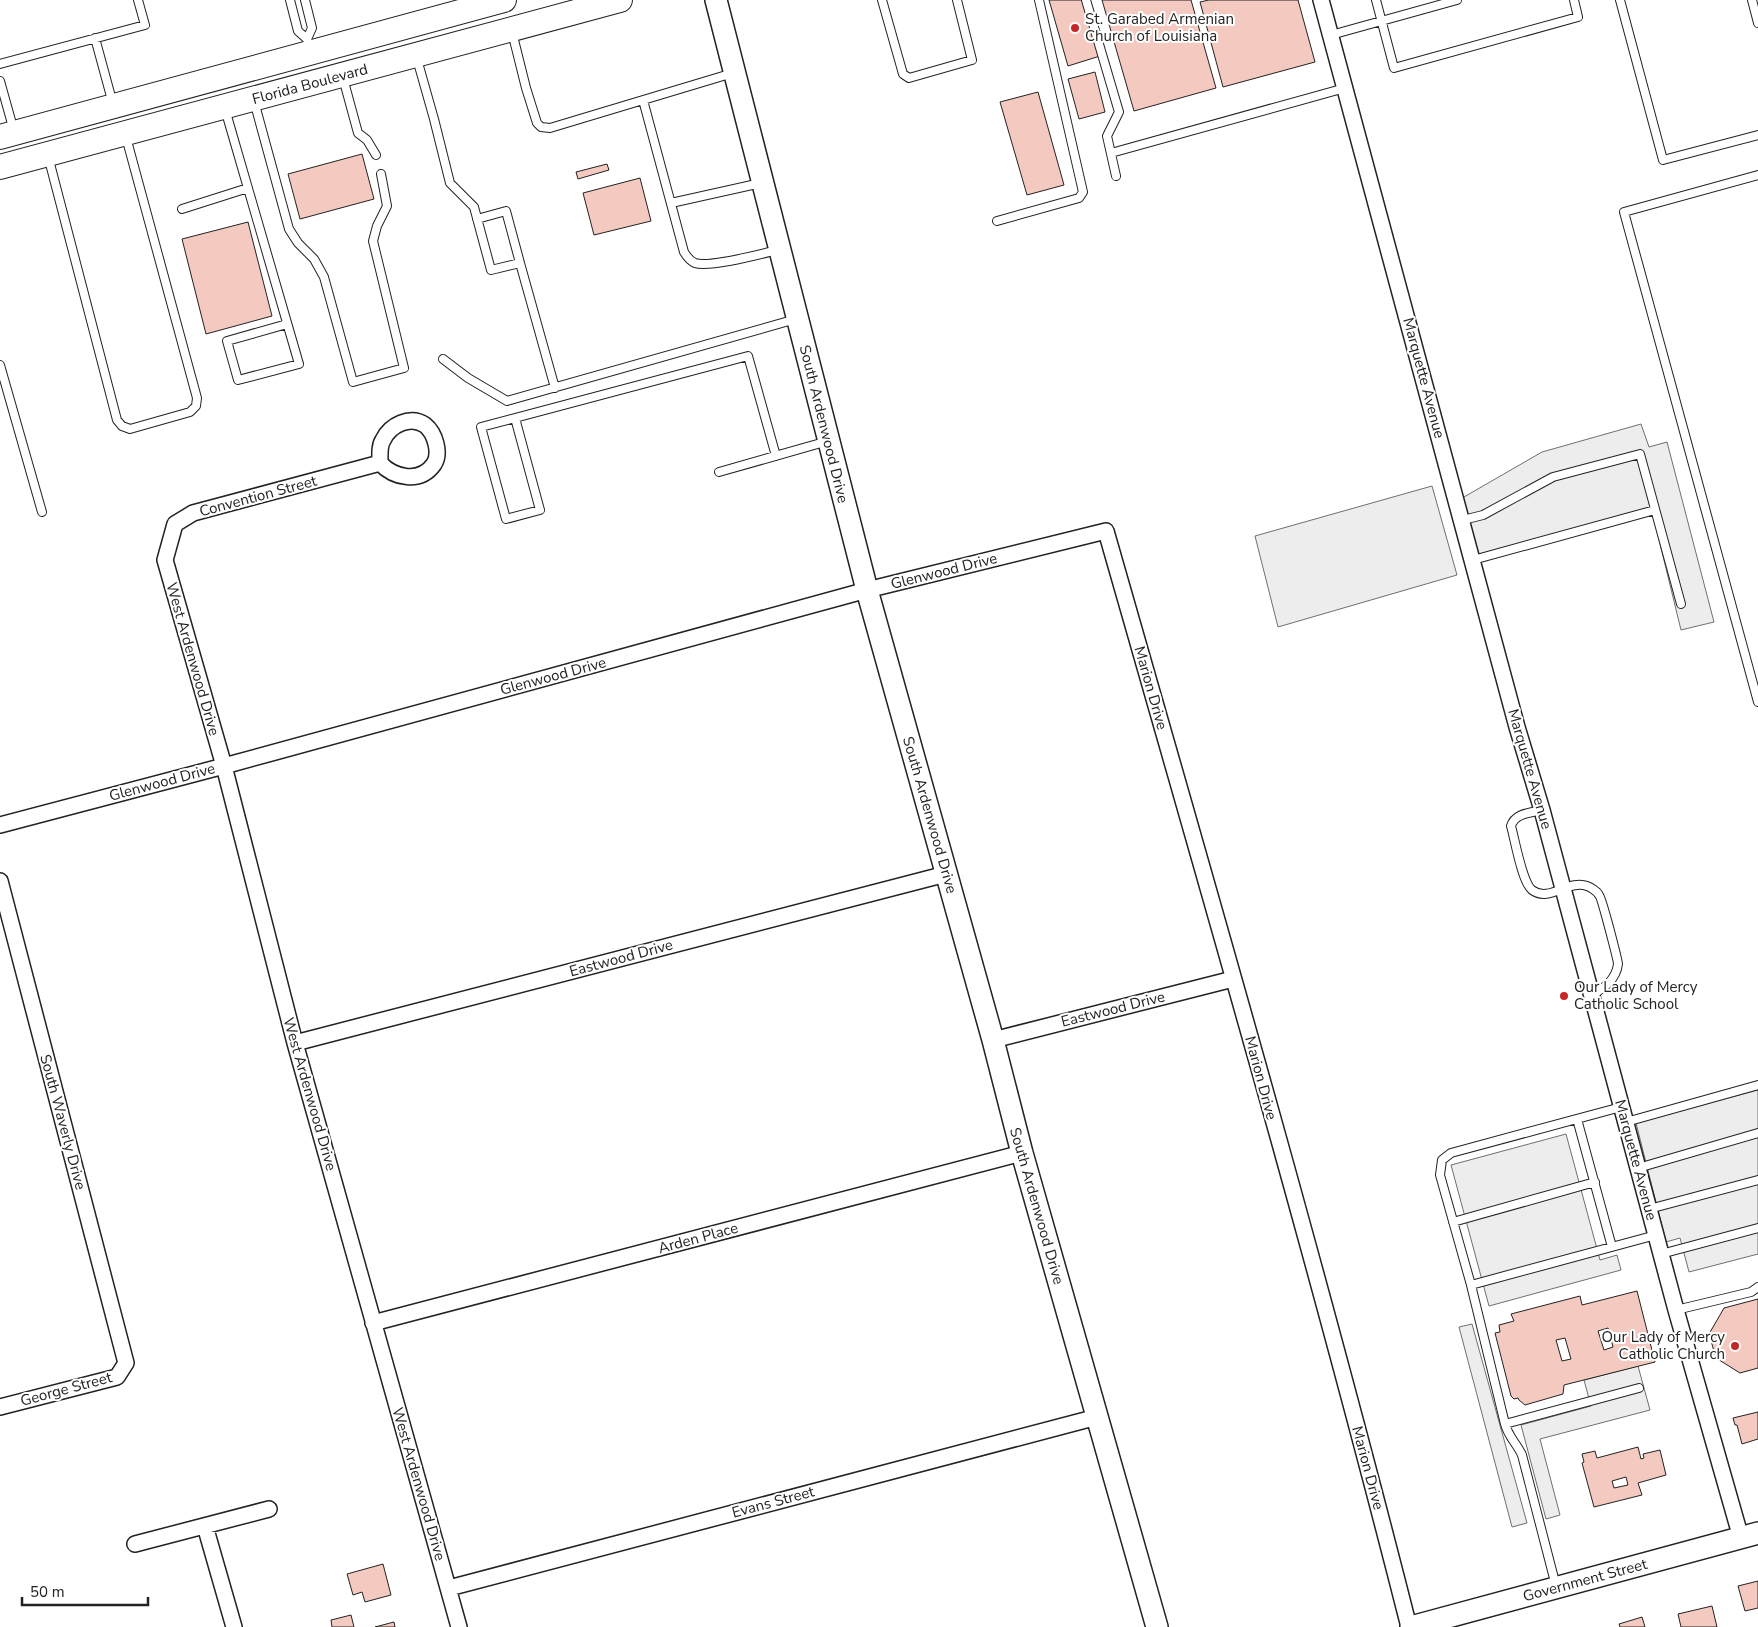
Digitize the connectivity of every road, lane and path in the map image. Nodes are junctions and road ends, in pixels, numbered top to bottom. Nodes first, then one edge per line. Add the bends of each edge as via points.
1 (138, 0) edge
2 (290, 0) edge
3 (305, 0) edge
4 (504, 0) edge
5 (620, 0) edge
6 (716, 0) edge
7 (882, 0) edge
8 (957, 0) edge
9 (1039, 0) edge
10 (1086, 0) edge
11 (1321, 0) edge
12 (1376, 0) edge
13 (1457, 0) edge
14 (1574, 0) edge
15 (1620, 0) edge
16 (1752, 0) edge
17 (1382, 21) junction
18 (1758, 24) edge
19 (511, 30) junction
20 (1330, 35) junction
21 (95, 38) junction
22 (309, 46) junction
23 (335, 46) junction
24 (416, 55) junction
25 (0, 64) edge
26 (733, 73) junction
27 (343, 76) junction
28 (0, 82) edge
29 (1345, 88) junction
30 (254, 99) junction
31 (643, 100) junction
32 (113, 106) junction
33 (225, 107) junction
34 (126, 134) junction
35 (7, 135) edge
36 (1758, 135) edge
37 (1111, 153) junction
38 (48, 154) junction
39 (376, 155) dead end
40 (0, 167) edge
41 (381, 174) dead end
42 (1116, 176) dead end
43 (1758, 176) edge
44 (761, 183) junction
45 (248, 188) junction
46 (671, 203) junction
47 (182, 209) dead end
48 (477, 219) junction
49 (996, 221) dead end
50 (779, 250) junction
51 (520, 263) junction
52 (796, 319) junction
53 (287, 324) junction
54 (443, 359) dead end
55 (0, 365) edge
56 (555, 388) junction
57 (515, 418) junction
58 (828, 441) junction
59 (776, 456) junction
60 (380, 463) dead end
61 (719, 472) dead end
62 (1655, 510) junction
63 (42, 512) dead end
64 (1463, 520) junction
65 (1106, 531) joint
66 (165, 560) joint
67 (1473, 560) junction
68 (867, 590) junction
69 (1681, 604) dead end
70 (1758, 702) edge
71 (224, 766) junction
72 (1542, 810) junction
73 (0, 825) edge
74 (946, 874) junction
75 (0, 881) edge
76 (1562, 889) junction
77 (1233, 979) junction
78 (1592, 996) junction
79 (993, 1040) junction
80 (295, 1043) junction
81 (1758, 1084) edge
82 (1621, 1107) junction
83 (1577, 1119) junction
84 (1626, 1122) junction
85 (1758, 1133) edge
86 (1022, 1153) junction
87 (1638, 1168) junction
88 (1758, 1180) edge
89 (1595, 1182) junction
90 (1649, 1209) junction
91 (1453, 1222) junction
92 (1758, 1228) edge
93 (1656, 1235) junction
94 (1612, 1247) junction
95 (1661, 1254) junction
96 (1471, 1285) junction
97 (1758, 1287) edge
98 (1676, 1310) junction
99 (374, 1323) junction
100 (126, 1363) joint
101 (1639, 1388) dead end
102 (0, 1407) edge
103 (1097, 1417) junction
104 (1505, 1424) junction
105 (269, 1510) dead end
106 (205, 1526) junction
107 (1750, 1536) edge
108 (135, 1544) dead end
109 (449, 1588) junction
110 (1556, 1588) junction
111 (234, 1627) edge
112 (459, 1627) edge
113 (1157, 1627) edge
114 (1410, 1627) edge

1 - 21 lane via 145,25
2 - 22 lane via 298,31
3 - 22 lane via 312,28
4 - 23 main road, Florida Boulevard
5 - 19 main road, Florida Boulevard
6 - 26 street, South Ardenwood Drive
7 - 8 lane via 903,74 909,78 972,60
9 - 49 lane via 1083,192 1079,198
10 - 37 lane via 1119,112 1107,136
11 - 20 street, Marquette Avenue
12 - 17 lane
13 - 17 lane
14 - 17 lane via 1578,17 1394,68
15 - 36 lane via 1664,160
16 - 18 lane
17 - 20 lane
19 - 24 main road, Florida Boulevard
19 - 31 lane via 537,123 541,127 550,128
20 - 29 street, Marquette Avenue
21 - 25 lane
21 - 32 lane
22 - 23 main road, Florida Boulevard
22 - 32 main road, Florida Boulevard
23 - 27 main road
24 - 27 main road, Florida Boulevard
24 - 48 lane via 450,183 474,207
26 - 31 lane
26 - 44 street, South Ardenwood Drive
27 - 30 main road, Florida Boulevard
27 - 39 lane via 358,133
28 - 35 lane
29 - 37 lane
29 - 64 street, Marquette Avenue
30 - 33 main road, Florida Boulevard
30 - 41 lane via 289,229 314,259 324,277 353,382 404,368 373,241 387,206
31 - 46 lane
32 - 35 main road, Florida Boulevard
33 - 34 main road, Florida Boulevard
33 - 45 lane
34 - 38 main road, Florida Boulevard
34 - 38 lane via 198,398 190,412 130,429 117,420
37 - 42 lane
38 - 40 main road, Florida Boulevard
43 - 70 lane via 1624,212
44 - 46 lane
44 - 50 street, South Ardenwood Drive
45 - 47 lane
45 - 53 lane
46 - 50 lane via 684,252 690,261 697,264 729,261
48 - 51 lane via 491,270
48 - 51 lane via 506,211
50 - 52 street, South Ardenwood Drive
51 - 56 lane
52 - 56 lane
52 - 58 street, South Ardenwood Drive
53 - 53 lane via 299,364 238,380 228,341
54 - 56 lane via 507,401
55 - 63 lane
57 - 57 lane via 481,427 506,519 540,510
57 - 59 lane via 748,356
58 - 59 lane
58 - 68 street, South Ardenwood Drive
59 - 61 lane
60 - 66 street, Convention Street via 193,513 175,524
62 - 64 lane via 1640,454 1552,477 1483,514
62 - 67 lane
62 - 69 lane
64 - 67 street, Marquette Avenue
65 - 68 street, Glenwood Drive
65 - 77 street, Marion Drive
66 - 71 street, West Ardenwood Drive
67 - 72 street, Marquette Avenue
68 - 71 street, Glenwood Drive
68 - 74 street, South Ardenwood Drive
71 - 73 street, Glenwood Drive
71 - 80 street, West Ardenwood Drive
72 - 76 street, Marquette Avenue
72 - 76 lane via 1518,816 1511,826 1526,884 1533,892 1543,895
74 - 79 street, South Ardenwood Drive
74 - 80 street, Eastwood Drive
75 - 100 street, South Waverly Drive
76 - 78 street, Marquette Avenue
76 - 78 lane via 1580,884 1599,895 1618,963 1614,976
77 - 79 street, Eastwood Drive
77 - 114 street, Marion Drive
78 - 82 street, Marquette Avenue
79 - 86 street, South Ardenwood Drive
80 - 99 street, West Ardenwood Drive
81 - 84 lane
82 - 83 lane
82 - 84 street, Marquette Avenue
83 - 89 lane
83 - 91 lane via 1451,1153 1442,1160 1440,1175
84 - 87 street, Marquette Avenue
85 - 87 lane
86 - 99 street, Arden Place
86 - 103 street, South Ardenwood Drive
87 - 90 street, Marquette Avenue
88 - 90 lane
89 - 91 lane
89 - 94 lane
90 - 93 street, Marquette Avenue
91 - 96 lane
92 - 95 lane
93 - 94 lane
93 - 95 street, Marquette Avenue
94 - 96 lane
95 - 98 street, Marquette Avenue
96 - 104 lane
97 - 98 lane via 1751,1292
98 - 107 street, Marquette Avenue
99 - 109 street, West Ardenwood Drive
100 - 102 street, George Street via 117,1377
101 - 104 lane
103 - 109 street, Evans Street
103 - 113 street, South Ardenwood Drive
104 - 110 lane via 1522,1455
105 - 106 street
106 - 108 street
106 - 111 street
107 - 110 street, Government Street
109 - 112 street, West Ardenwood Drive
110 - 114 street, Government Street

